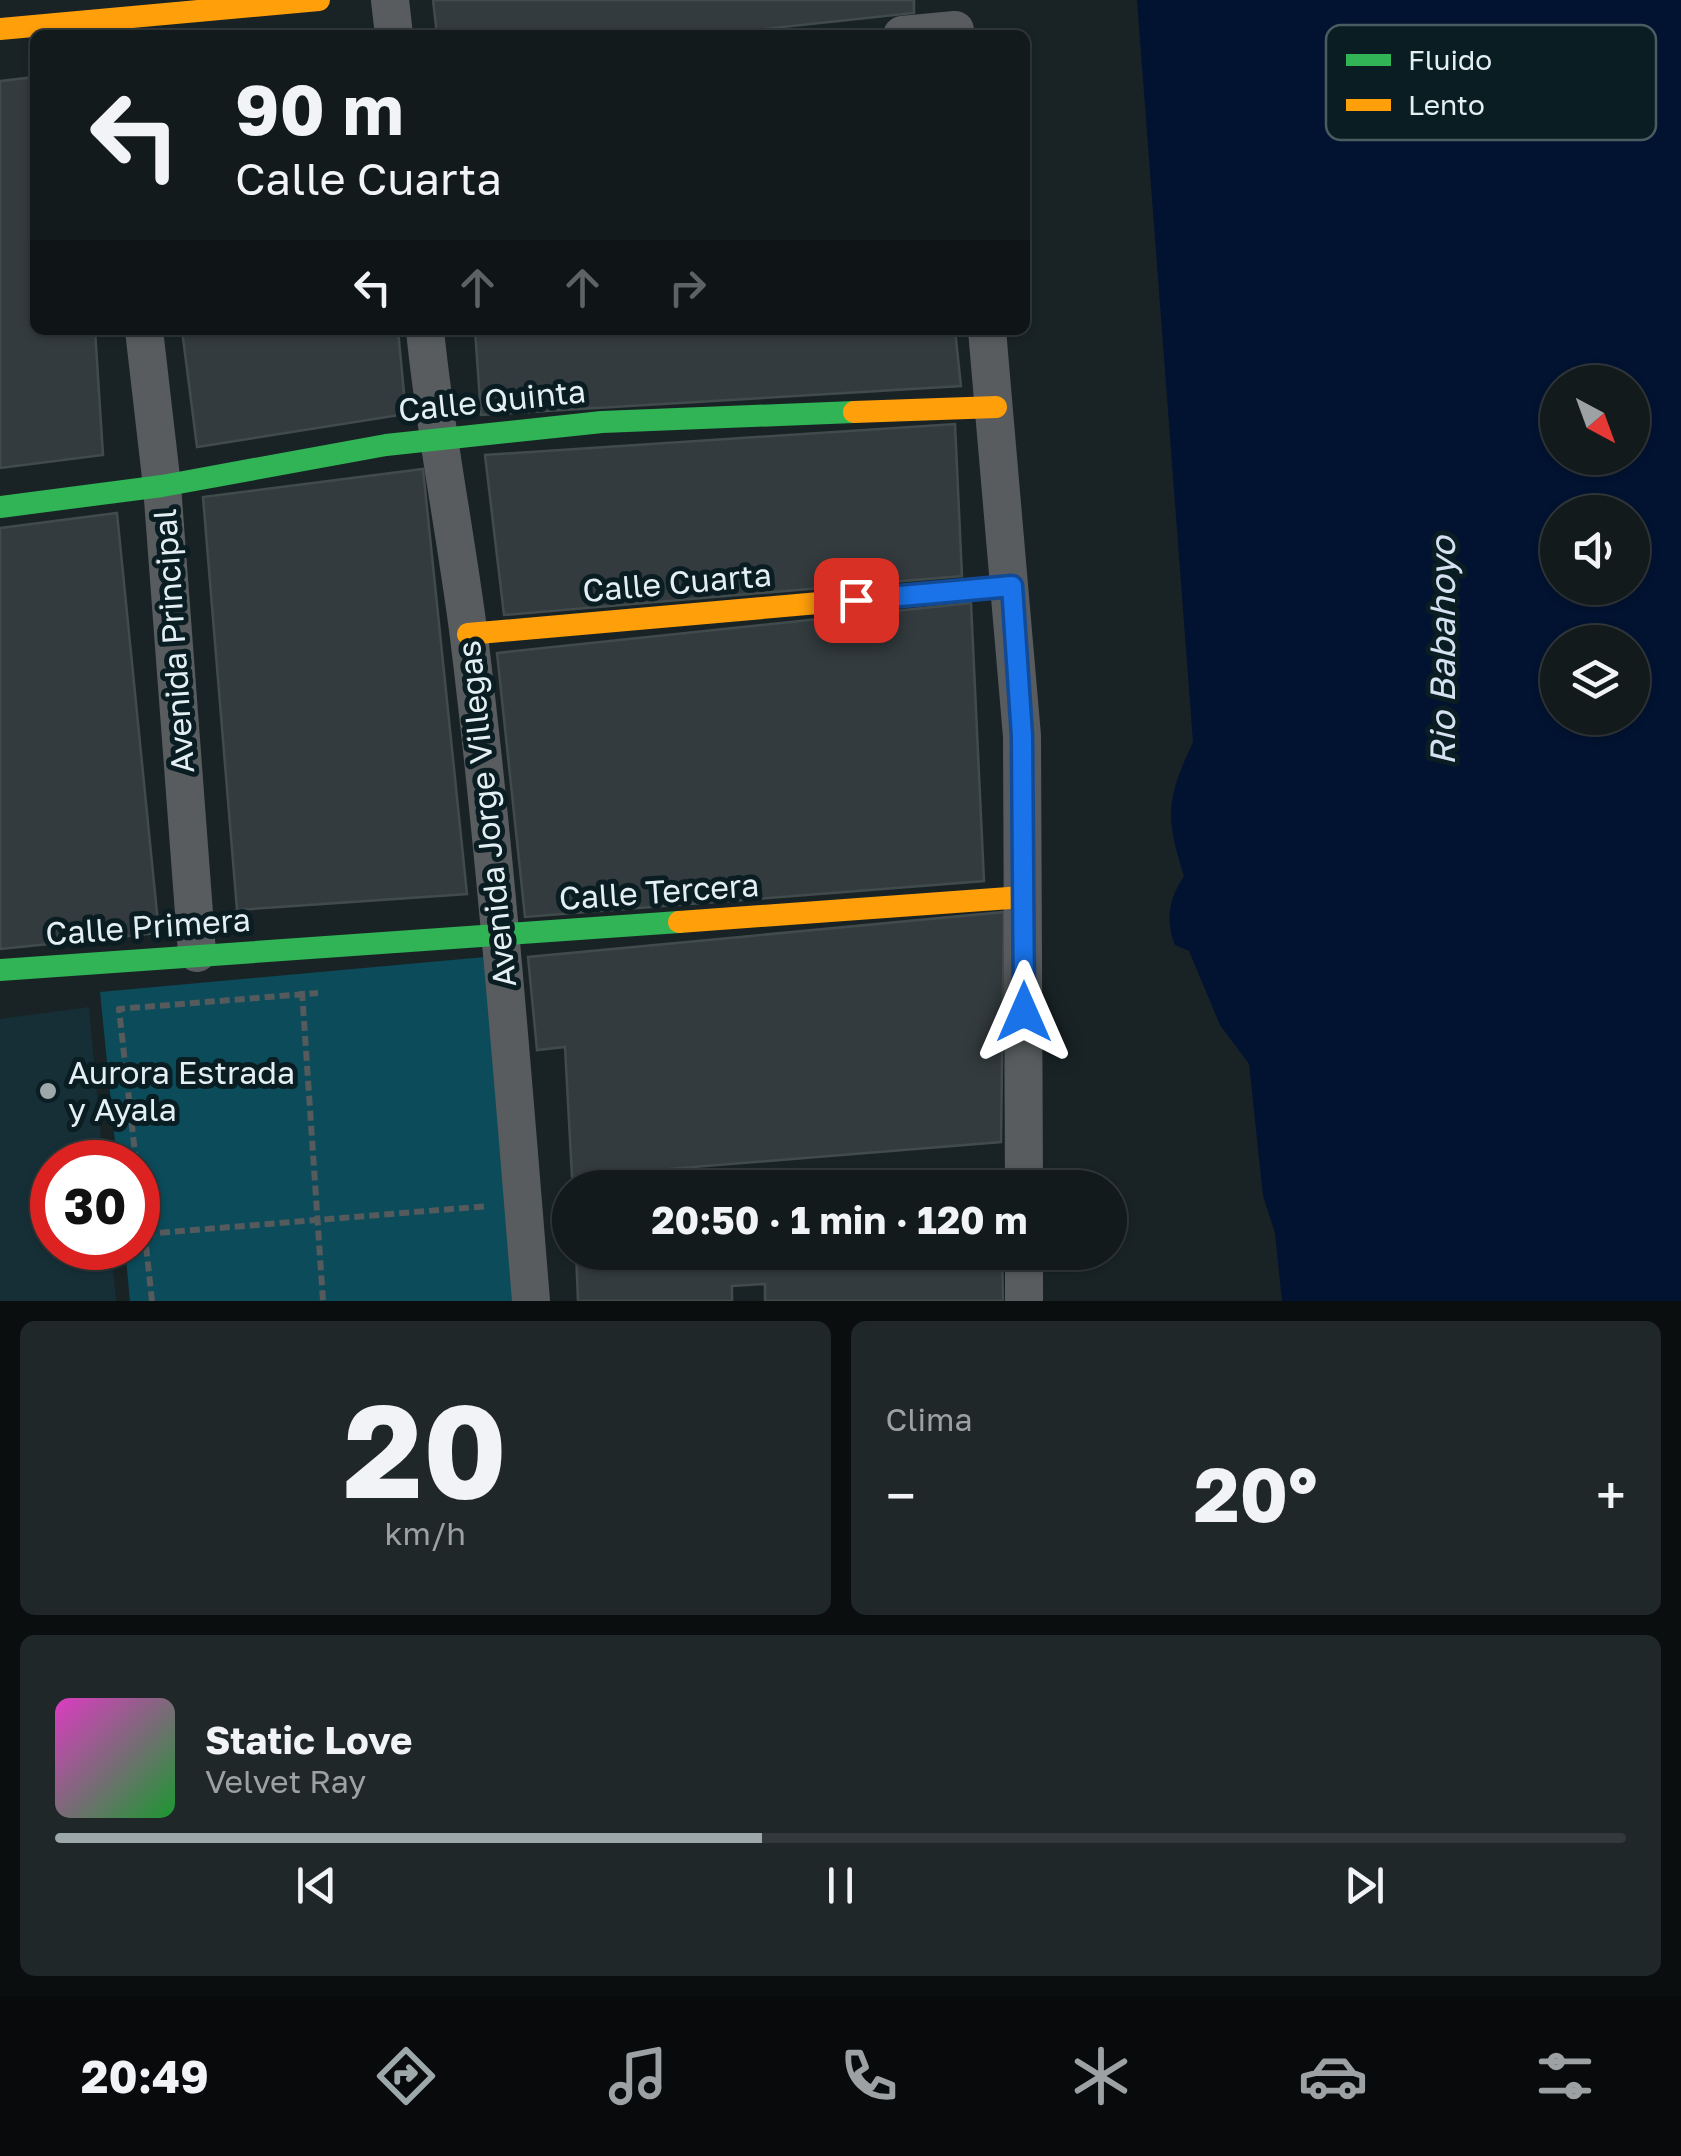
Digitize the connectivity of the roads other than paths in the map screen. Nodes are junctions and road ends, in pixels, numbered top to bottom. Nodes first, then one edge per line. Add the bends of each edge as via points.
1 (319, 0) edge
2 (390, 0) edge
3 (109, 18) edge
4 (954, 22) edge
5 (0, 30) edge
6 (393, 30) edge
7 (922, 30) edge
8 (145, 335) edge
9 (425, 335) edge
10 (989, 335) edge
11 (996, 407) junction
12 (436, 441) junction
13 (162, 486) junction
14 (0, 507) edge
15 (1012, 586) junction
16 (468, 634) junction
17 (1023, 897) junction
18 (501, 936) junction
19 (300, 950) joint
20 (197, 953) junction
21 (0, 970) edge
22 (1024, 1170) edge
23 (1024, 1270) edge
24 (532, 1301) edge
25 (1024, 1301) edge

1 - 3 street
2 - 6 street
3 - 5 street
4 - 7 street
8 - 13 street, Avenida Principal
9 - 12 street, Avenida Jorge Villegas
10 - 11 street
11 - 12 street, Calle Quinta via 602,422
11 - 15 street
12 - 13 street, Calle Quinta
12 - 16 street, Avenida Jorge Villegas
13 - 14 street, Calle Quinta
13 - 20 street, Avenida Principal
15 - 16 street, Calle Cuarta
15 - 17 street
16 - 18 street, Avenida Jorge Villegas
17 - 18 street, Calle Tercera
17 - 22 street
18 - 19 street, Calle Tercera
18 - 24 street, Avenida Jorge Villegas
19 - 20 street, Calle Primera
20 - 21 street, Calle Primera
23 - 25 street

